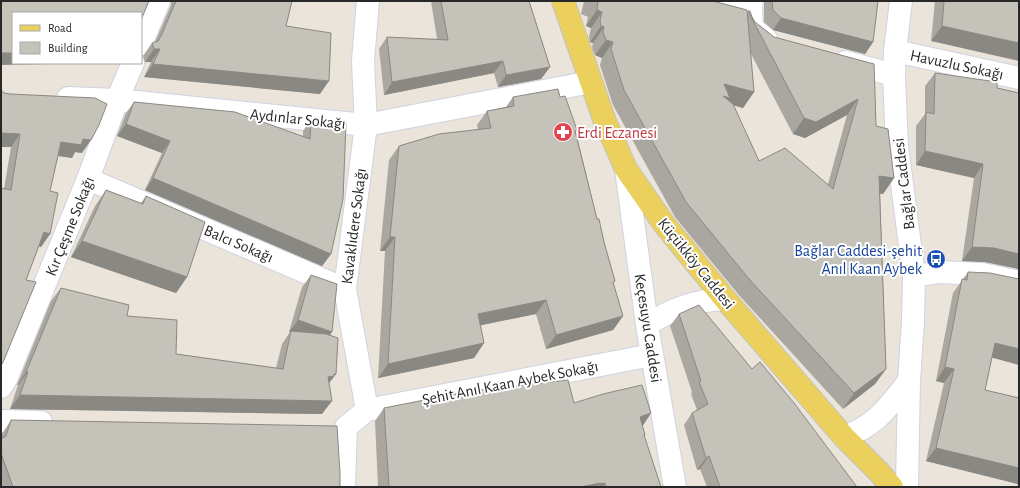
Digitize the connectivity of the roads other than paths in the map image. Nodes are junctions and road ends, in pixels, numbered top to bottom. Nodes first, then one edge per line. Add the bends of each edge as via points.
1 (159, 1) edge
2 (368, 1) edge
3 (563, 1) edge
4 (722, 1) edge
5 (901, 1) edge
6 (752, 4) edge
7 (142, 42) edge
8 (782, 45) edge
9 (895, 50) junction
10 (827, 57) edge
11 (133, 64) edge
12 (894, 75) junction
13 (1019, 78) edge
14 (591, 82) junction
15 (48, 97) edge
16 (117, 100) junction
17 (366, 125) junction
18 (626, 169) junction
19 (88, 179) junction
20 (914, 276) junction
21 (1019, 282) edge
22 (345, 288) junction
23 (725, 299) junction
24 (647, 325) junction
25 (652, 354) junction
26 (909, 382) junction
27 (1, 387) edge
28 (367, 410) junction
29 (1, 421) edge
30 (64, 422) edge
31 (322, 427) edge
32 (346, 427) junction
33 (844, 437) junction
34 (344, 487) edge
35 (675, 487) edge
36 (892, 487) edge
37 (907, 487) edge

1 - 7 street
2 - 17 street, Kavaklıdere Sokağı via 363,61
3 - 14 main road, Küçükköy Caddesi
4 - 6 street
5 - 9 street, Bağlar Caddesi
6 - 8 street via 752,28 767,41
9 - 12 street, Bağlar Caddesi
9 - 13 street, Havuzlu Sokağı
10 - 12 street
11 - 16 street, Kır Çeşme Sokağı
12 - 20 street, Bağlar Caddesi via 897,146
14 - 17 street, Aydınlar Sokağı
14 - 18 main road, Küçükköy Caddesi
15 - 16 street, Aydınlar Sokağı
16 - 17 street, Aydınlar Sokağı
16 - 19 street, Kır Çeşme Sokağı
17 - 22 street, Kavaklıdere Sokağı
18 - 23 main road, Küçükköy Caddesi via 664,224
18 - 24 street, Keçesuyu Caddesi
19 - 22 street, Balcı Sokağı
19 - 27 street, Kır Çeşme Sokağı
20 - 21 street via 940,272 982,274
20 - 26 street, Bağlar Caddesi
22 - 28 street, Kavaklıdere Sokağı
23 - 24 street via 692,303 662,315
23 - 33 main road, Küçükköy Caddesi
24 - 25 street, Keçesuyu Caddesi
25 - 28 street, Şehit Anıl Kaan Aybek Sokağı
25 - 35 street, Keçesuyu Caddesi
26 - 33 street via 877,419 857,433
26 - 37 street, Bağlar Caddesi
28 - 32 street
29 - 30 street
31 - 32 street
32 - 34 street
33 - 36 main road, Küçükköy Caddesi

